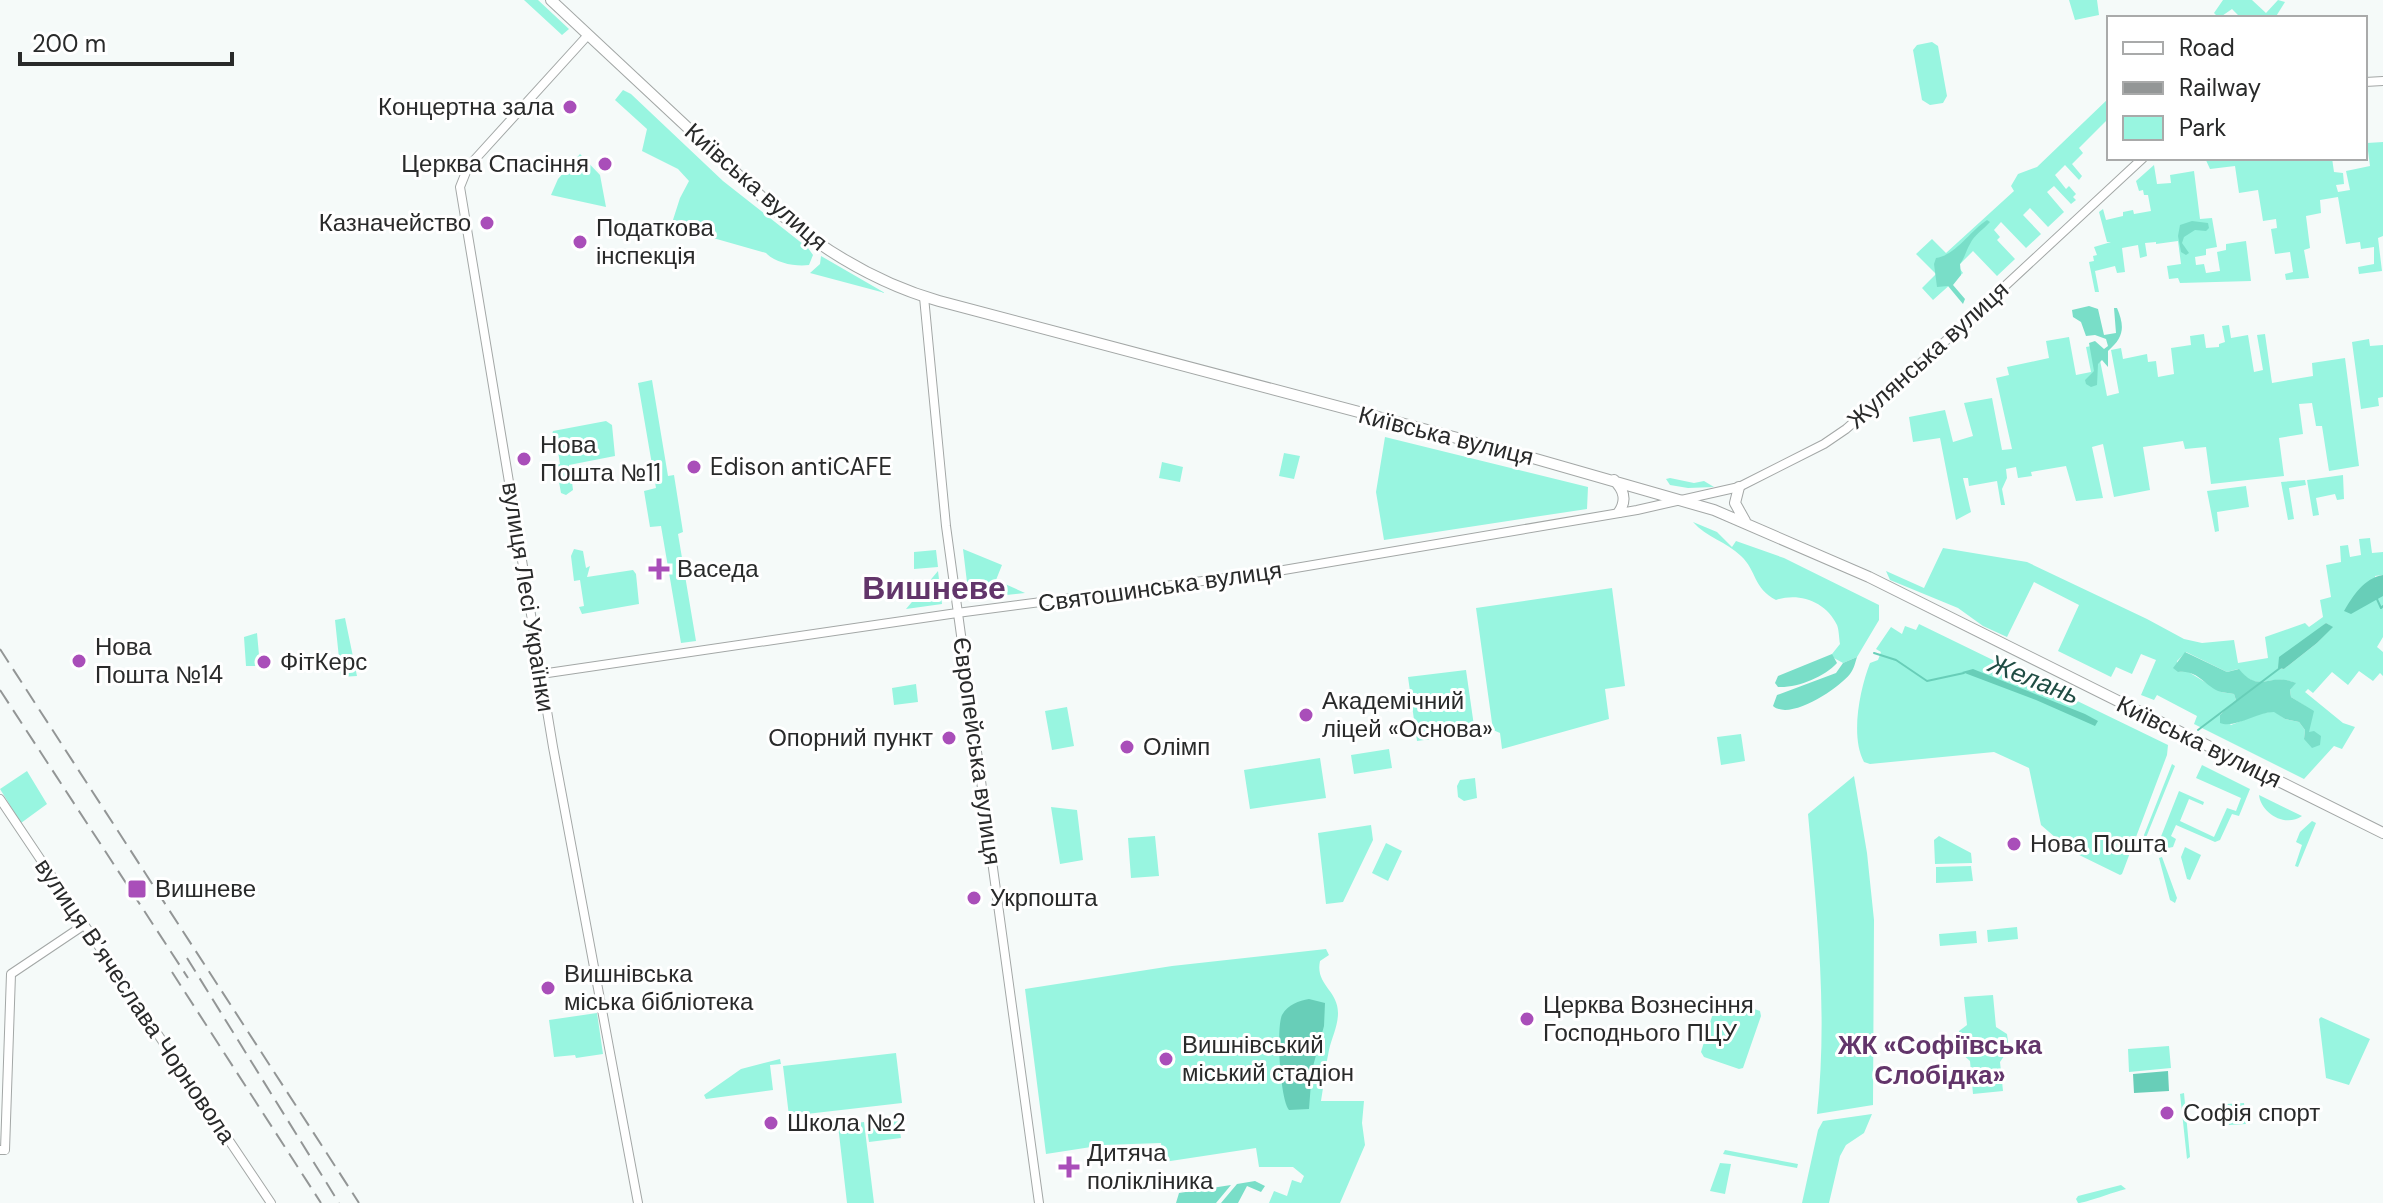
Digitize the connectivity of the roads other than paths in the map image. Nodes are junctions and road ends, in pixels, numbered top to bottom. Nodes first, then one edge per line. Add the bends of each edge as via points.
1 (551, 0) edge
2 (588, 35) junction
3 (2141, 160) edge
4 (924, 297) junction
5 (1614, 480) junction
6 (1739, 487) junction
7 (1683, 500) junction
8 (1619, 512) junction
9 (1746, 522) junction
10 (957, 613) junction
11 (541, 674) junction
12 (0, 799) edge
13 (2383, 833) edge
14 (84, 925) junction
15 (2, 1150) edge
16 (271, 1203) edge
17 (638, 1203) edge
18 (1039, 1203) edge

1 - 2 main road, Київська вулиця
2 - 4 main road, Київська вулиця via 813,241 882,281
2 - 11 street, вулиця Лесі Українки via 468,167 460,187
3 - 6 street, Жулянська вулиця via 1846,429
4 - 5 main road, Київська вулиця
4 - 10 street, Європейська вулиця
5 - 7 main road, Київська вулиця
5 - 8 main road via 1624,498
6 - 7 street, Жулянська вулиця
6 - 9 main road via 1735,503
7 - 8 street, Святошинська вулиця
7 - 9 main road, Київська вулиця
8 - 10 street, Святошинська вулиця via 1272,572
9 - 13 main road, Київська вулиця via 1869,577
10 - 11 street, Святошинська вулиця
10 - 18 street, Європейська вулиця
11 - 17 street, вулиця Лесі Українки
12 - 14 street, вулиця Вʼячеслава Чорновола
14 - 15 street via 11,974
14 - 16 street, вулиця Вʼячеслава Чорновола

